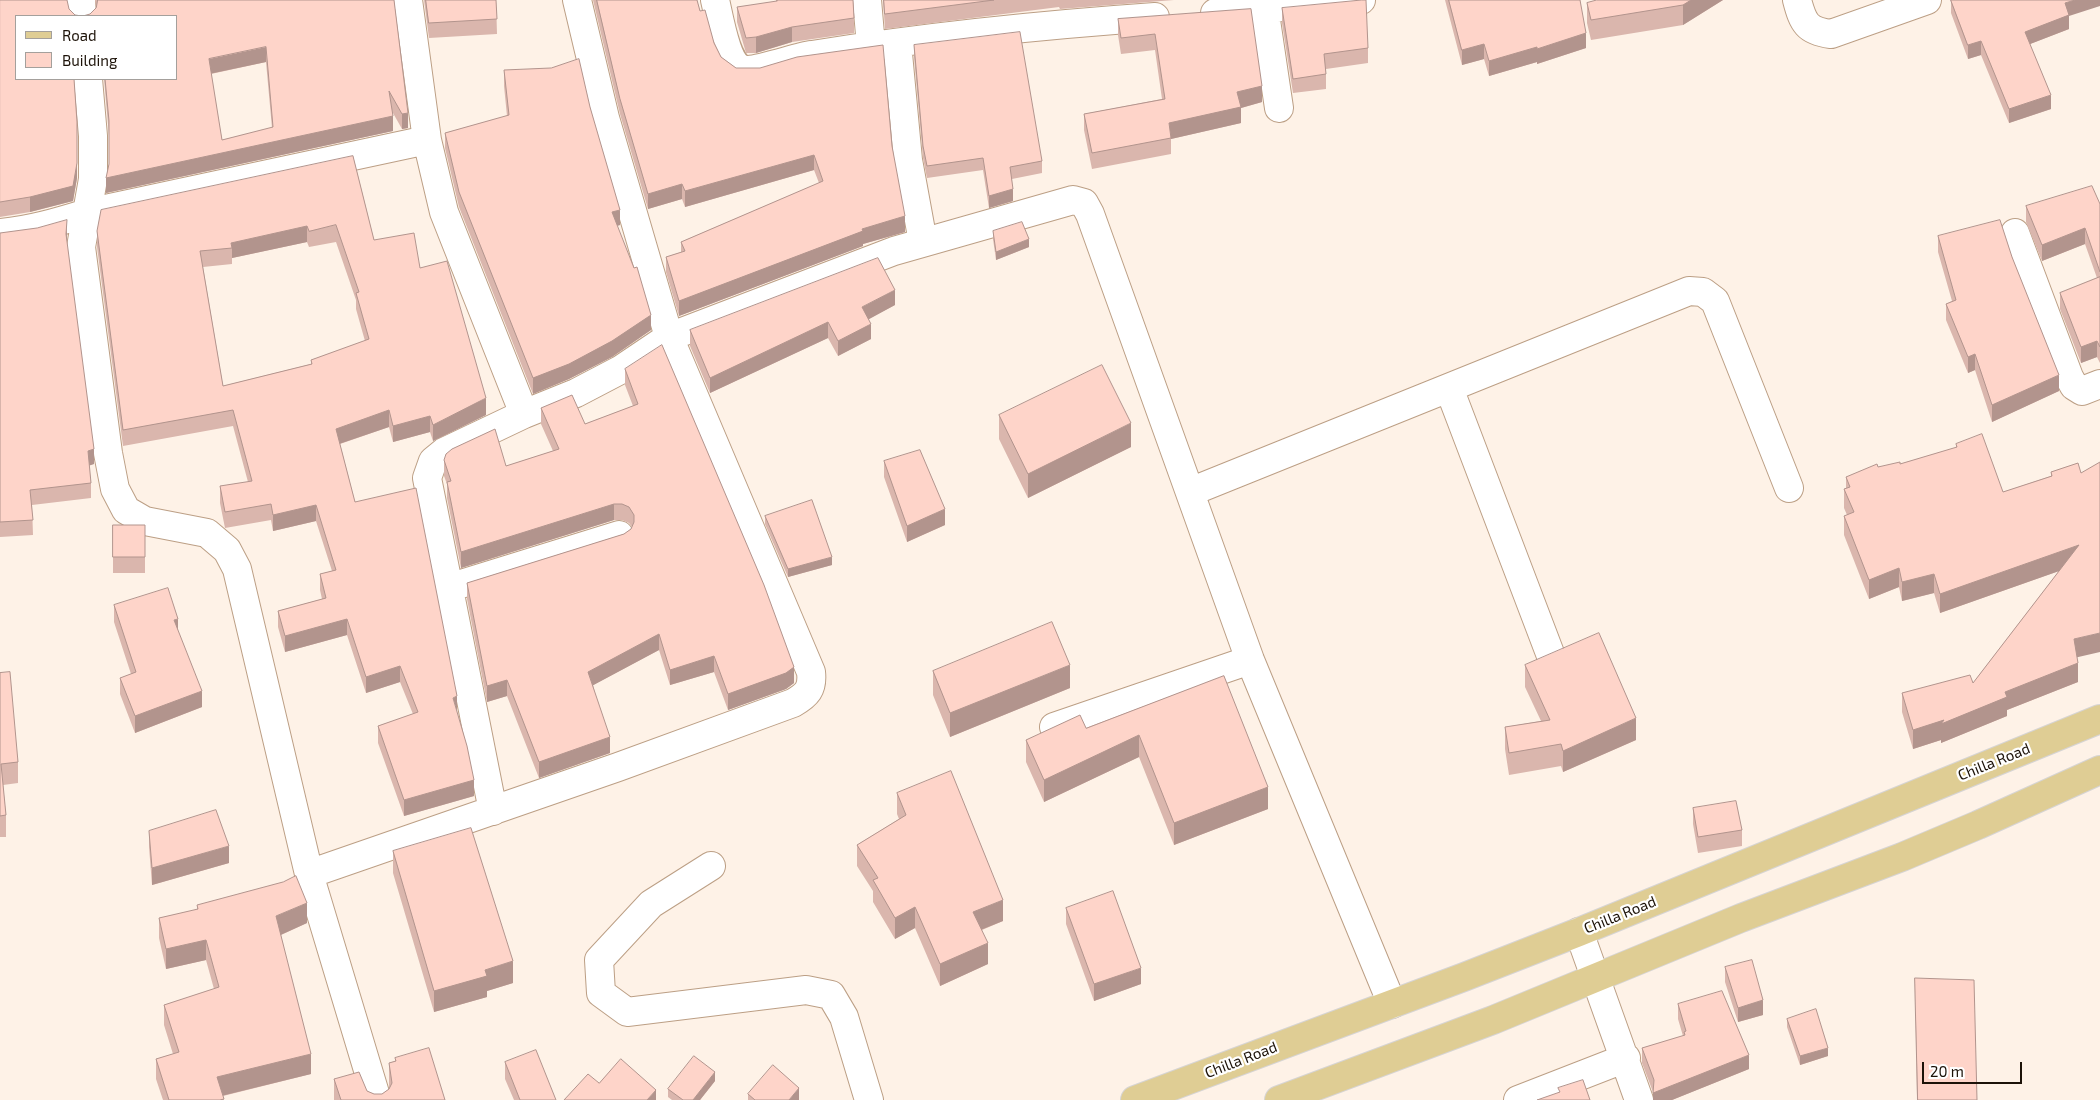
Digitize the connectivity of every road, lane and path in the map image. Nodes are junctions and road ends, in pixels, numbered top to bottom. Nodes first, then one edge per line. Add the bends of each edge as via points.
1 (81, 0) edge
2 (408, 0) edge
3 (577, 0) edge
4 (715, 0) edge
5 (867, 0) edge
6 (1360, 0) edge
7 (1796, 0) edge
8 (1927, 0) edge
9 (1264, 5) edge
10 (1061, 12) edge
11 (82, 15) edge
12 (884, 44) junction
13 (88, 80) edge
14 (1280, 108) dead end
15 (427, 140) junction
16 (88, 213) junction
17 (0, 233) edge
18 (2015, 233) dead end
19 (923, 242) junction
20 (669, 337) junction
21 (2100, 384) edge
22 (1449, 388) junction
23 (524, 414) junction
24 (1788, 488) dead end
25 (1190, 492) junction
26 (619, 535) edge
27 (448, 588) junction
28 (1551, 656) edge
29 (1250, 660) junction
30 (2100, 719) edge
31 (1054, 727) edge
32 (2100, 770) edge
33 (493, 811) junction
34 (711, 866) dead end
35 (309, 874) junction
36 (1579, 932) junction
37 (1596, 977) junction
38 (1392, 1004) junction
39 (1626, 1058) junction
40 (377, 1100) edge
41 (869, 1100) edge
42 (1134, 1100) edge
43 (1279, 1100) edge
44 (1518, 1100) edge
45 (1639, 1100) edge

1 - 11 street
2 - 15 street
3 - 20 street via 605,118
4 - 12 street via 729,54 735,65 743,69 759,68 794,57
5 - 12 street
6 - 9 street
7 - 8 street via 1806,24 1816,32 1831,34
9 - 10 street via 1182,15
9 - 14 street
10 - 12 street
12 - 19 street
13 - 16 street via 93,178
15 - 16 street
15 - 23 street via 444,212
16 - 17 street via 49,225
16 - 35 street via 81,247 115,489 126,510 145,521 207,533 227,550 234,563
18 - 21 street via 2074,386 2082,391
19 - 20 street
19 - 25 street via 1073,200 1084,203
20 - 23 street via 598,382
20 - 33 street via 811,672 812,684 806,695 793,703
22 - 24 street via 1689,290 1703,292 1715,301
22 - 25 street
22 - 28 street
23 - 27 street via 444,452 433,461 427,478
25 - 29 street
26 - 27 street
27 - 33 street
29 - 31 street
29 - 38 street
30 - 36 main road, Chilla Road
32 - 37 main road via 1902,857
33 - 35 street
34 - 41 street via 651,904 599,960 600,993 627,1012 806,990 831,995 844,1017
35 - 40 street
36 - 37 street
36 - 38 main road, Chilla Road
37 - 39 street
37 - 43 main road via 1493,1020
38 - 42 main road, Chilla Road
39 - 44 street
39 - 45 street

